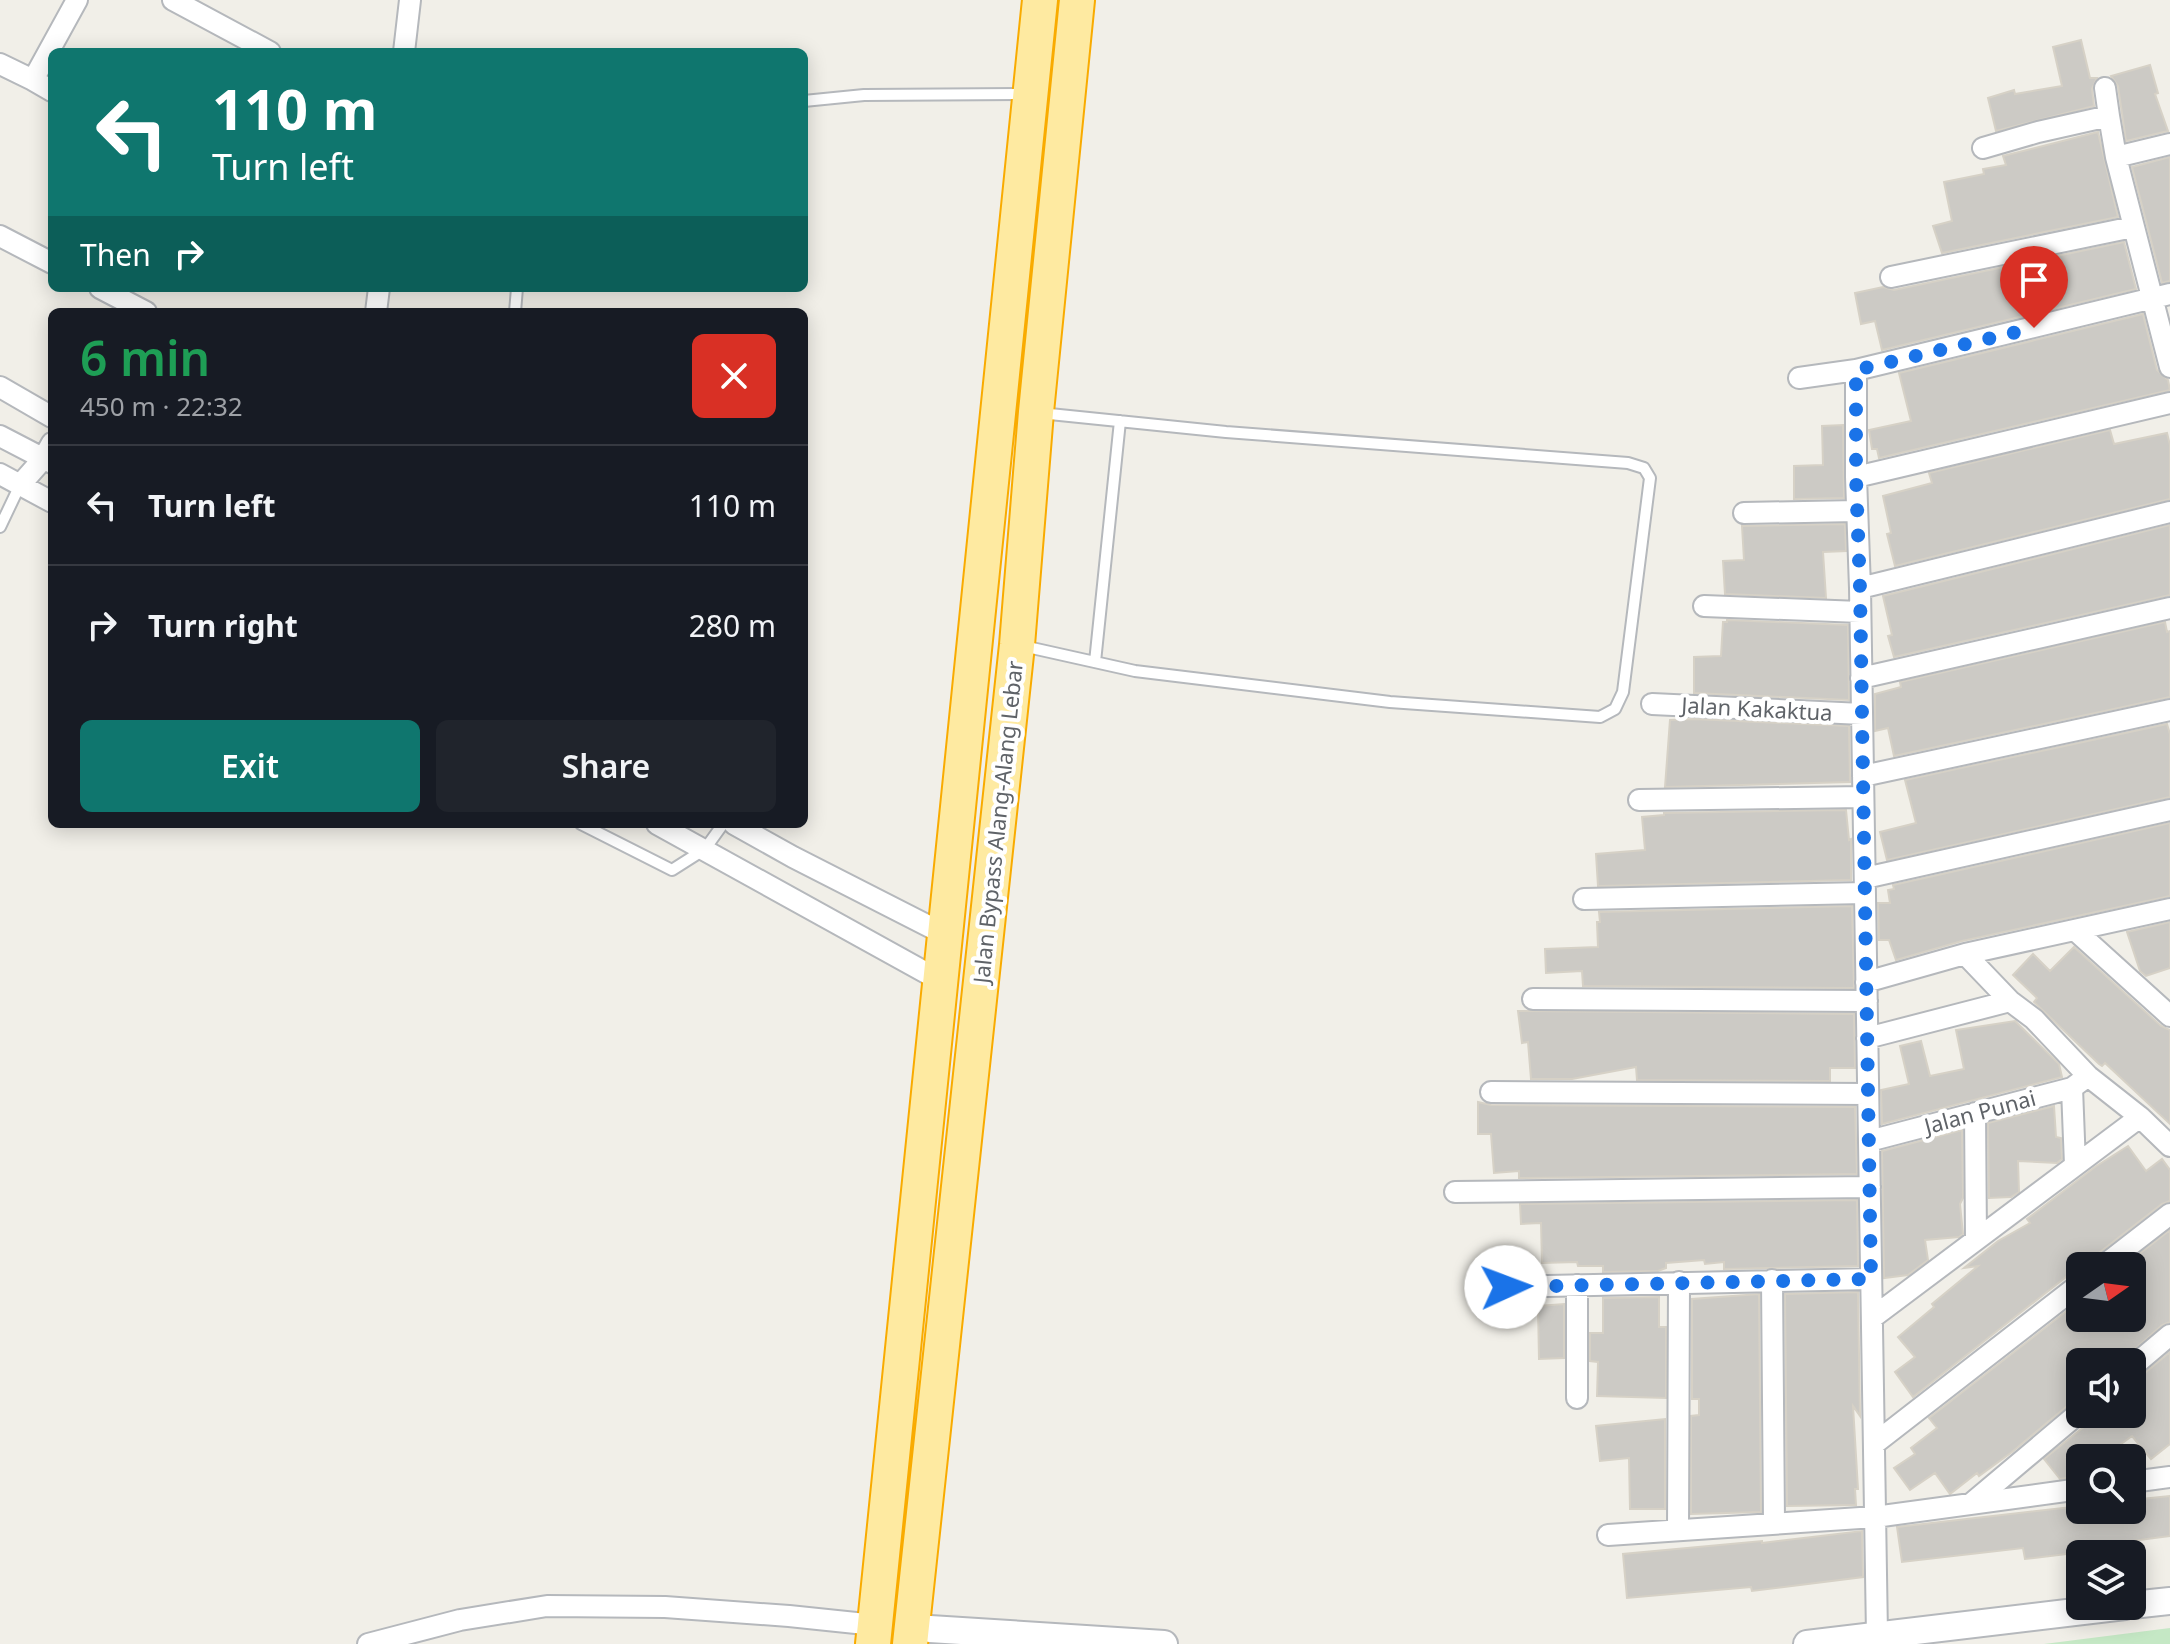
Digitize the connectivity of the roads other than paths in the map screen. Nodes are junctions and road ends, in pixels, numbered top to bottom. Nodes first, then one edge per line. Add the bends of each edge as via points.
1 (77, 0) edge
2 (173, 0) edge
3 (410, 0) edge
4 (1040, 0) edge
5 (1077, 0) edge
6 (51, 48) edge
7 (263, 48) edge
8 (404, 48) edge
9 (48, 53) edge
10 (0, 64) edge
11 (33, 80) junction
12 (2105, 88) dead end
13 (48, 89) edge
14 (1030, 94) junction
15 (808, 101) edge
16 (2109, 116) junction
17 (2170, 144) edge
18 (1983, 148) dead end
19 (2116, 157) junction
20 (2133, 227) junction
21 (0, 236) edge
22 (48, 261) edge
23 (1891, 277) dead end
24 (108, 292) edge
25 (2161, 296) edge
26 (138, 308) edge
27 (2170, 367) edge
28 (1856, 370) junction
29 (1799, 378) dead end
30 (0, 387) edge
31 (2170, 403) edge
32 (1036, 412) junction
33 (48, 415) edge
34 (1120, 421) junction
35 (0, 436) edge
36 (48, 455) edge
37 (48, 456) edge
38 (0, 474) edge
39 (1856, 477) junction
40 (20, 485) junction
41 (48, 500) edge
42 (1857, 511) junction
43 (2170, 512) edge
44 (1744, 513) dead end
45 (0, 527) edge
46 (1860, 588) junction
47 (1704, 606) dead end
48 (2170, 608) edge
49 (1860, 612) junction
50 (1017, 645) junction
51 (1095, 662) junction
52 (1861, 678) junction
53 (1652, 704) dead end
54 (2170, 710) edge
55 (1862, 714) junction
56 (1863, 786) junction
57 (1639, 800) dead end
58 (2170, 810) edge
59 (589, 828) edge
60 (665, 828) edge
61 (720, 828) edge
62 (741, 828) edge
63 (705, 849) junction
64 (1865, 885) junction
65 (1584, 899) dead end
66 (2170, 909) edge
67 (2076, 931) junction
68 (946, 935) junction
69 (1965, 954) junction
70 (941, 981) junction
71 (1867, 991) junction
72 (1533, 999) dead end
73 (2010, 1001) junction
74 (2170, 1016) edge
75 (1867, 1038) junction
76 (2080, 1082) junction
77 (1491, 1092) dead end
78 (1868, 1094) junction
79 (1975, 1113) junction
80 (2140, 1117) junction
81 (1869, 1141) junction
82 (2170, 1146) edge
83 (2075, 1165) junction
84 (1870, 1187) junction
85 (1455, 1192) dead end
86 (2170, 1214) edge
87 (1976, 1239) junction
88 (2121, 1252) edge
89 (1871, 1279) junction
90 (1772, 1280) junction
91 (1679, 1282) junction
92 (1577, 1285) junction
93 (1506, 1287) dead end
94 (2066, 1295) edge
95 (1872, 1318) junction
96 (2170, 1335) edge
97 (2146, 1355) edge
98 (1577, 1398) dead end
99 (2066, 1424) edge
100 (1874, 1444) junction
101 (2170, 1465) edge
102 (2162, 1478) edge
103 (2066, 1491) edge
104 (1972, 1503) junction
105 (1875, 1517) junction
106 (1774, 1522) junction
107 (1678, 1530) junction
108 (1608, 1535) dead end
109 (2170, 1601) edge
110 (2146, 1604) edge
111 (2066, 1613) edge
112 (874, 1634) edge
113 (917, 1634) edge
114 (1877, 1635) junction
115 (368, 1644) edge
116 (1164, 1644) edge
117 (1807, 1644) edge

1 - 6 street
2 - 7 street
3 - 8 street
4 - 14 highway, Jalan Bypass Alang-Alang Lebar
5 - 32 highway, Jalan Bypass Alang-Alang Lebar
9 - 11 street
10 - 11 street
11 - 13 street
12 - 16 street
14 - 15 lane
14 - 68 highway, Jalan Bypass Alang-Alang Lebar
16 - 18 street
16 - 19 street
17 - 19 street
19 - 20 street
20 - 23 street
20 - 25 street
21 - 22 street
24 - 26 street
25 - 27 street
25 - 28 street
28 - 29 street
28 - 39 street
30 - 33 street
31 - 39 street
32 - 34 lane
32 - 50 highway, Jalan Bypass Alang-Alang Lebar
34 - 51 lane
34 - 51 lane via 1628,463 1644,468 1650,478 1623,692 1615,709 1600,717 1390,702
35 - 36 street
37 - 40 street
38 - 40 street
39 - 42 street
40 - 41 street
40 - 45 lane
42 - 44 street
42 - 46 street
43 - 46 street
46 - 49 street
47 - 49 street
48 - 52 street
49 - 52 street
50 - 51 lane
50 - 113 highway, Jalan Bypass Alang-Alang Lebar
52 - 55 street
53 - 55 street, Jalan Kakaktua
54 - 56 street
55 - 56 street
56 - 57 street
56 - 64 street
58 - 64 street
59 - 63 lane via 667,869
60 - 63 street
61 - 63 lane
62 - 68 street
63 - 70 street
64 - 65 street
64 - 71 street
66 - 67 street
67 - 69 street
67 - 74 street
68 - 70 highway, Jalan Bypass Alang-Alang Lebar
69 - 71 street
69 - 73 street
70 - 112 highway, Jalan Bypass Alang-Alang Lebar
71 - 72 street
71 - 75 street
73 - 75 street
73 - 76 street via 2034,1019
75 - 78 street
76 - 79 street, Jalan Punai
76 - 80 street
76 - 83 street
77 - 78 street
78 - 81 street
79 - 81 street, Jalan Punai
79 - 87 street
80 - 82 street
80 - 83 street
81 - 84 street
83 - 87 street
84 - 85 street
84 - 89 street
86 - 88 street
87 - 95 street
89 - 90 street
89 - 95 street
90 - 91 street
90 - 106 street
91 - 92 street
91 - 107 street
92 - 93 street
92 - 98 street
94 - 100 street
95 - 100 street
96 - 97 street
99 - 104 street
100 - 105 street
101 - 102 street
103 - 104 street
104 - 105 street
105 - 106 street
105 - 114 street
106 - 107 street
107 - 108 street
109 - 110 street
111 - 114 street
112 - 115 street via 665,1607 547,1606 460,1620
113 - 116 street
114 - 117 street

